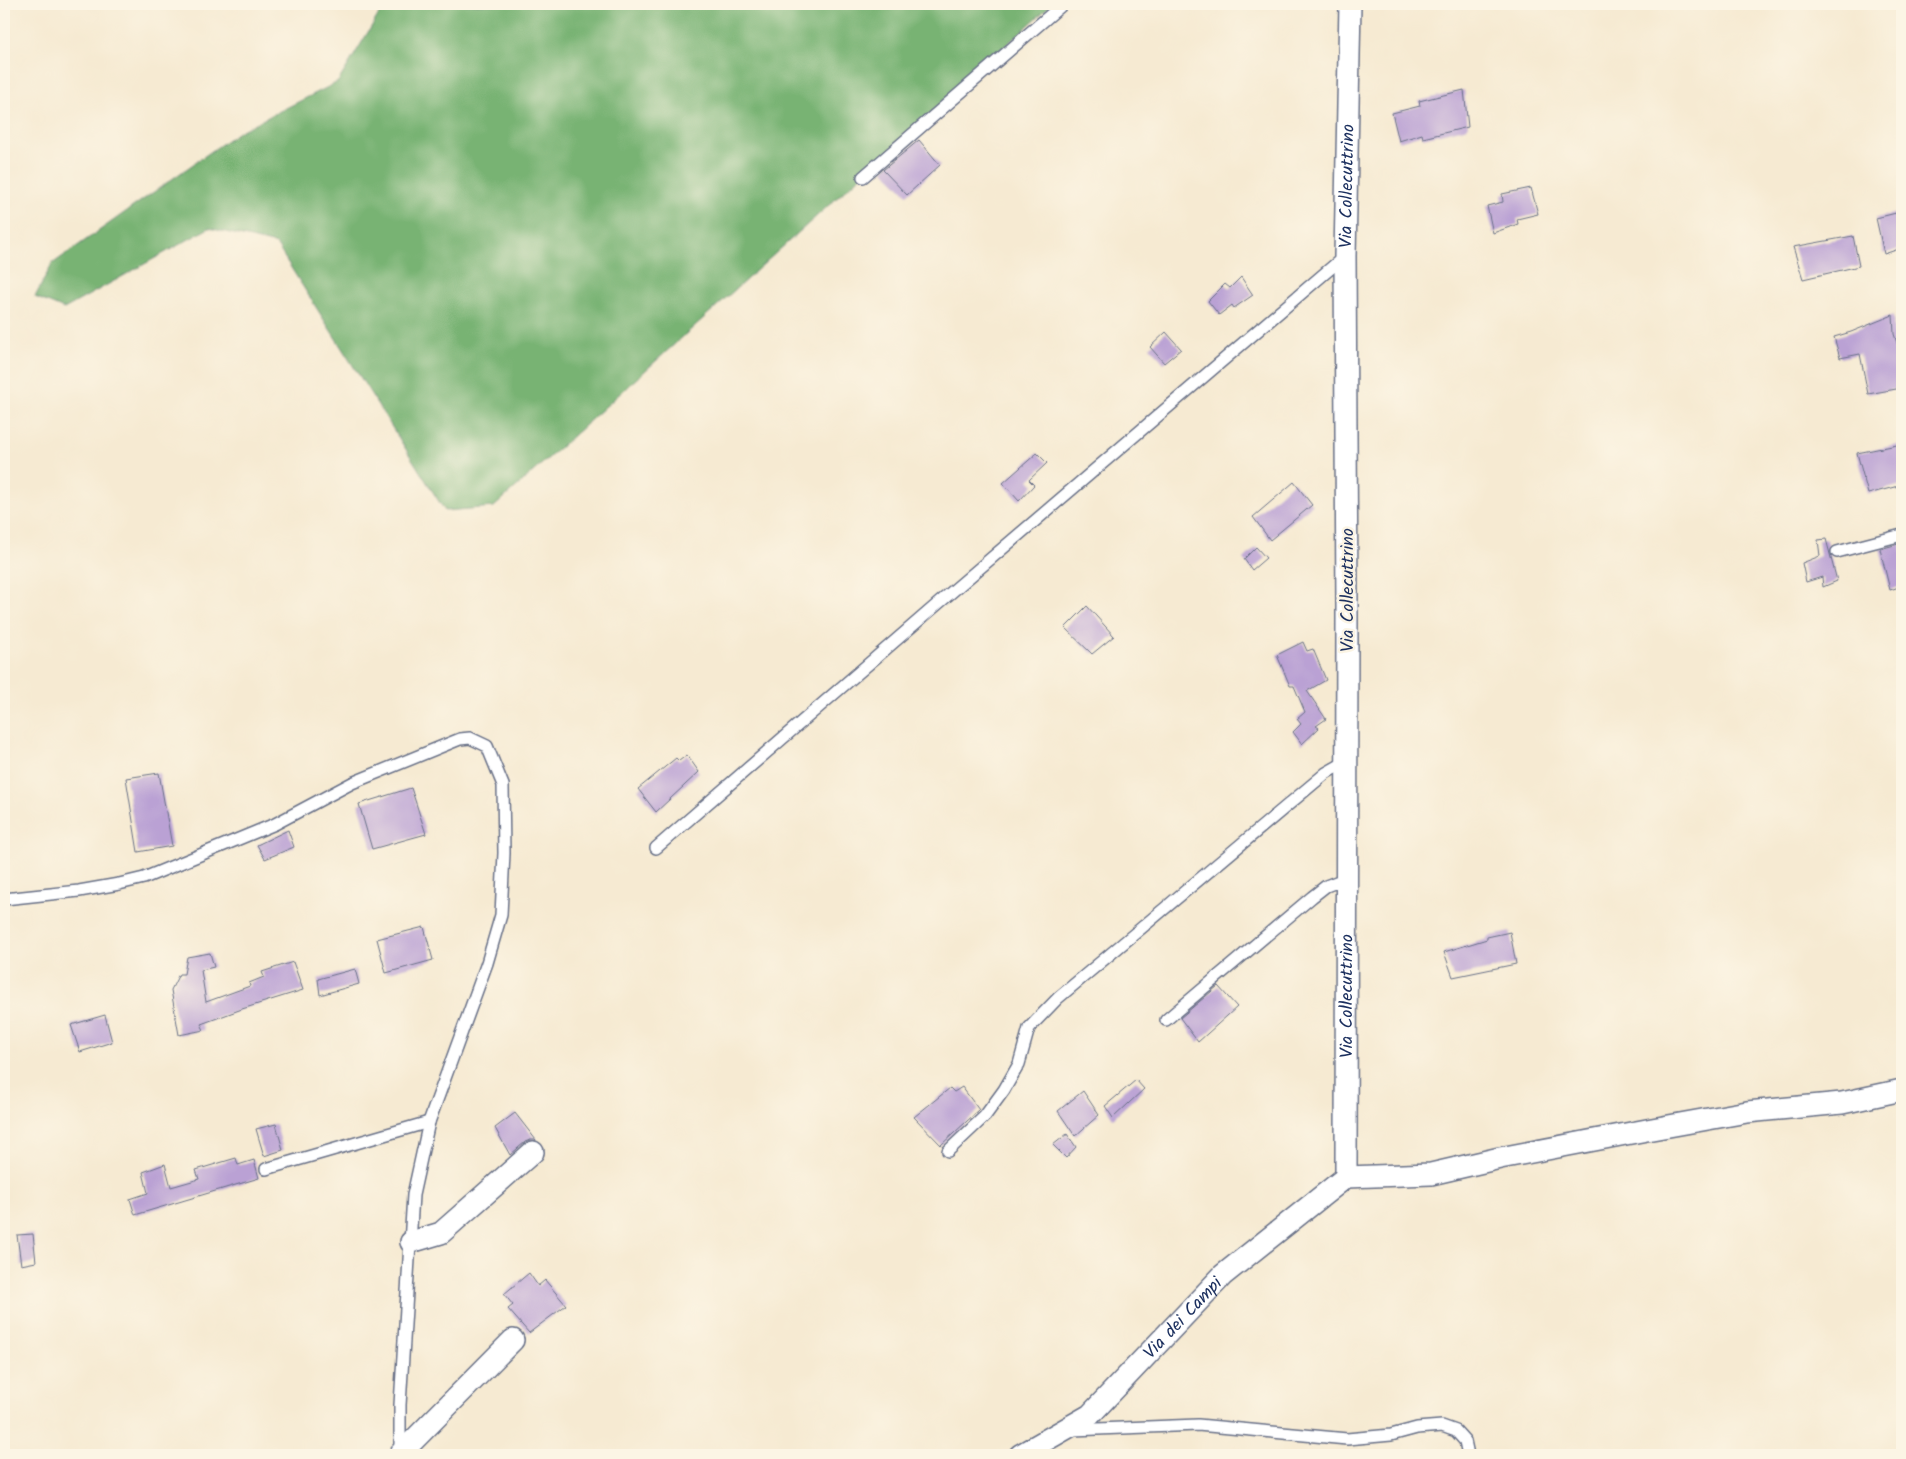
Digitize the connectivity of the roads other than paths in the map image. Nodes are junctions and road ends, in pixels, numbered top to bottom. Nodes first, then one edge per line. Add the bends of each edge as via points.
1 (1064, 4) edge
2 (1350, 4) edge
3 (863, 177) dead end
4 (1345, 256) junction
5 (1902, 536) edge
6 (1837, 552) dead end
7 (1347, 761) junction
8 (656, 848) dead end
9 (1346, 878) junction
10 (4, 899) edge
11 (1166, 1020) dead end
12 (1902, 1090) edge
13 (429, 1122) junction
14 (948, 1151) dead end
15 (533, 1152) dead end
16 (266, 1169) dead end
17 (1346, 1177) junction
18 (411, 1242) junction
19 (513, 1340) dead end
20 (1063, 1431) junction
21 (400, 1455) edge
22 (1020, 1455) edge
23 (1468, 1455) edge

1 - 3 lane
2 - 4 street, Via Collecuttrino
4 - 7 street, Via Collecuttrino
4 - 8 lane
5 - 6 lane
7 - 9 street, Via Collecuttrino
7 - 14 lane via 1318,780 1058,998 1029,1028 1018,1064 1004,1090 985,1116
9 - 11 lane via 1326,886 1312,897
9 - 17 street, Via Collecuttrino
10 - 13 lane via 79,891 144,878 275,824 352,783 460,739 470,738 487,746 503,785 501,915
12 - 17 street via 1842,1103 1748,1112 1652,1128 1430,1174
13 - 16 lane
13 - 18 lane via 414,1196
15 - 18 street via 441,1233
17 - 20 street, Via dei Campi via 1223,1275 1090,1415
18 - 21 lane via 400,1405
19 - 21 street
20 - 22 street, Via dei Campi
20 - 23 lane via 1198,1425 1347,1439 1442,1426 1456,1431 1466,1441

